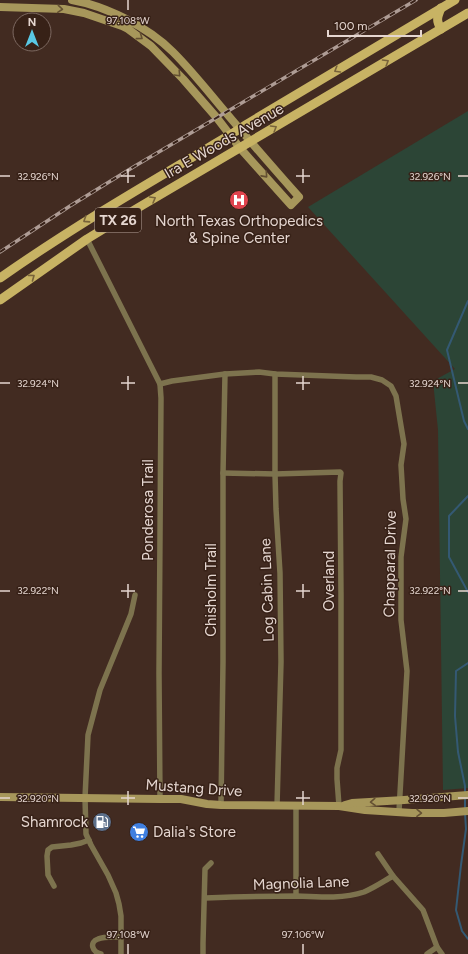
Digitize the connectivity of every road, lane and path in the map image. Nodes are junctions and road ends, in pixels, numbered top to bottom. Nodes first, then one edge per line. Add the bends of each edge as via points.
1 (72, 0) edge
2 (455, 0) edge
3 (84, 1) edge
4 (0, 7) edge
5 (441, 8) junction
6 (84, 13) junction
7 (468, 13) edge
8 (441, 29) junction
9 (158, 39) junction
10 (151, 46) junction
11 (240, 129) junction
12 (230, 136) junction
13 (251, 142) junction
14 (240, 148) junction
15 (87, 239) junction
16 (0, 278) edge
17 (0, 300) edge
18 (225, 374) junction
19 (275, 374) junction
20 (160, 384) junction
21 (223, 473) junction
22 (275, 474) junction
23 (135, 595) dead end
24 (468, 795) edge
25 (0, 797) edge
26 (85, 798) junction
27 (160, 798) junction
28 (399, 800) junction
29 (221, 806) junction
30 (277, 806) junction
31 (296, 806) junction
32 (339, 806) junction
33 (468, 811) edge
34 (399, 812) junction
35 (88, 840) junction
36 (378, 854) dead end
37 (211, 863) dead end
38 (393, 876) junction
39 (54, 886) dead end
40 (296, 896) junction
41 (205, 898) junction
42 (121, 937) junction
43 (437, 947) junction
44 (101, 954) edge
45 (121, 954) edge
46 (203, 954) edge
47 (427, 954) edge
48 (442, 954) edge

1 - 3 main road
2 - 5 main road, Ira E Woods Avenue / TX 26
3 - 6 main road
3 - 9 main road via 119,15
4 -> 6 main road via 64,9
5 - 8 main road via 437,22
5 -> 11 main road, Ira E Woods Avenue / TX 26
6 -> 10 main road via 122,26
7 - 8 main road, Ira E Woods Avenue / TX 26
13 -> 8 main road, Ira E Woods Avenue / TX 26
9 - 10 main road
9 - 11 main road via 192,72
10 -> 12 main road via 183,79
11 - 12 main road, Ira E Woods Avenue / TX 26
11 - 13 main road
12 - 14 main road
12 -> 16 main road, Ira E Woods Avenue / TX 26 via 96,215
13 - 14 main road, Ira E Woods Avenue / TX 26
14 -> 13 main road via 291,205 299,197
15 -> 14 main road, Ira E Woods Avenue / TX 26
17 -> 15 main road, Ira E Woods Avenue / TX 26
15 - 20 street, Ponderosa Trail
18 - 19 street, Chapparal Drive
18 - 20 street, Chapparal Drive
18 - 21 street, Chisholm Trail
19 - 22 street, Log Cabin Lane
19 - 28 street, Chapparal Drive via 371,377 391,386 396,396 404,444 401,465 406,519 401,557 401,620 407,672
20 - 27 street, Ponderosa Trail
21 - 22 street, Overland
21 - 29 street, Chisholm Trail
22 - 30 street, Log Cabin Lane via 281,662
22 - 32 street, Overland via 341,473 341,750 337,768
23 - 26 street via 131,614 100,690 88,735
24 - 28 main road, Mustang Drive
25 - 26 main road, Mustang Drive
26 - 27 main road, Mustang Drive
26 - 35 street
27 - 29 main road, Mustang Drive
28 -> 32 main road, Mustang Drive
28 - 34 street, Chapparal Drive
29 - 30 main road, Mustang Drive
30 - 31 main road, Mustang Drive
31 - 32 main road, Mustang Drive
31 - 40 street
32 - 34 main road, Mustang Drive
34 -> 33 main road, Mustang Drive
35 - 39 street via 48,850 48,875
35 - 42 street via 116,893 121,916
36 - 38 street
37 - 41 street via 205,869
38 - 40 street, Magnolia Lane via 373,888 354,895
38 - 43 street via 423,910
40 - 41 street, Magnolia Lane
41 - 46 street
42 - 44 street via 96,939 93,949
42 - 45 street
43 - 47 street
43 - 48 street

